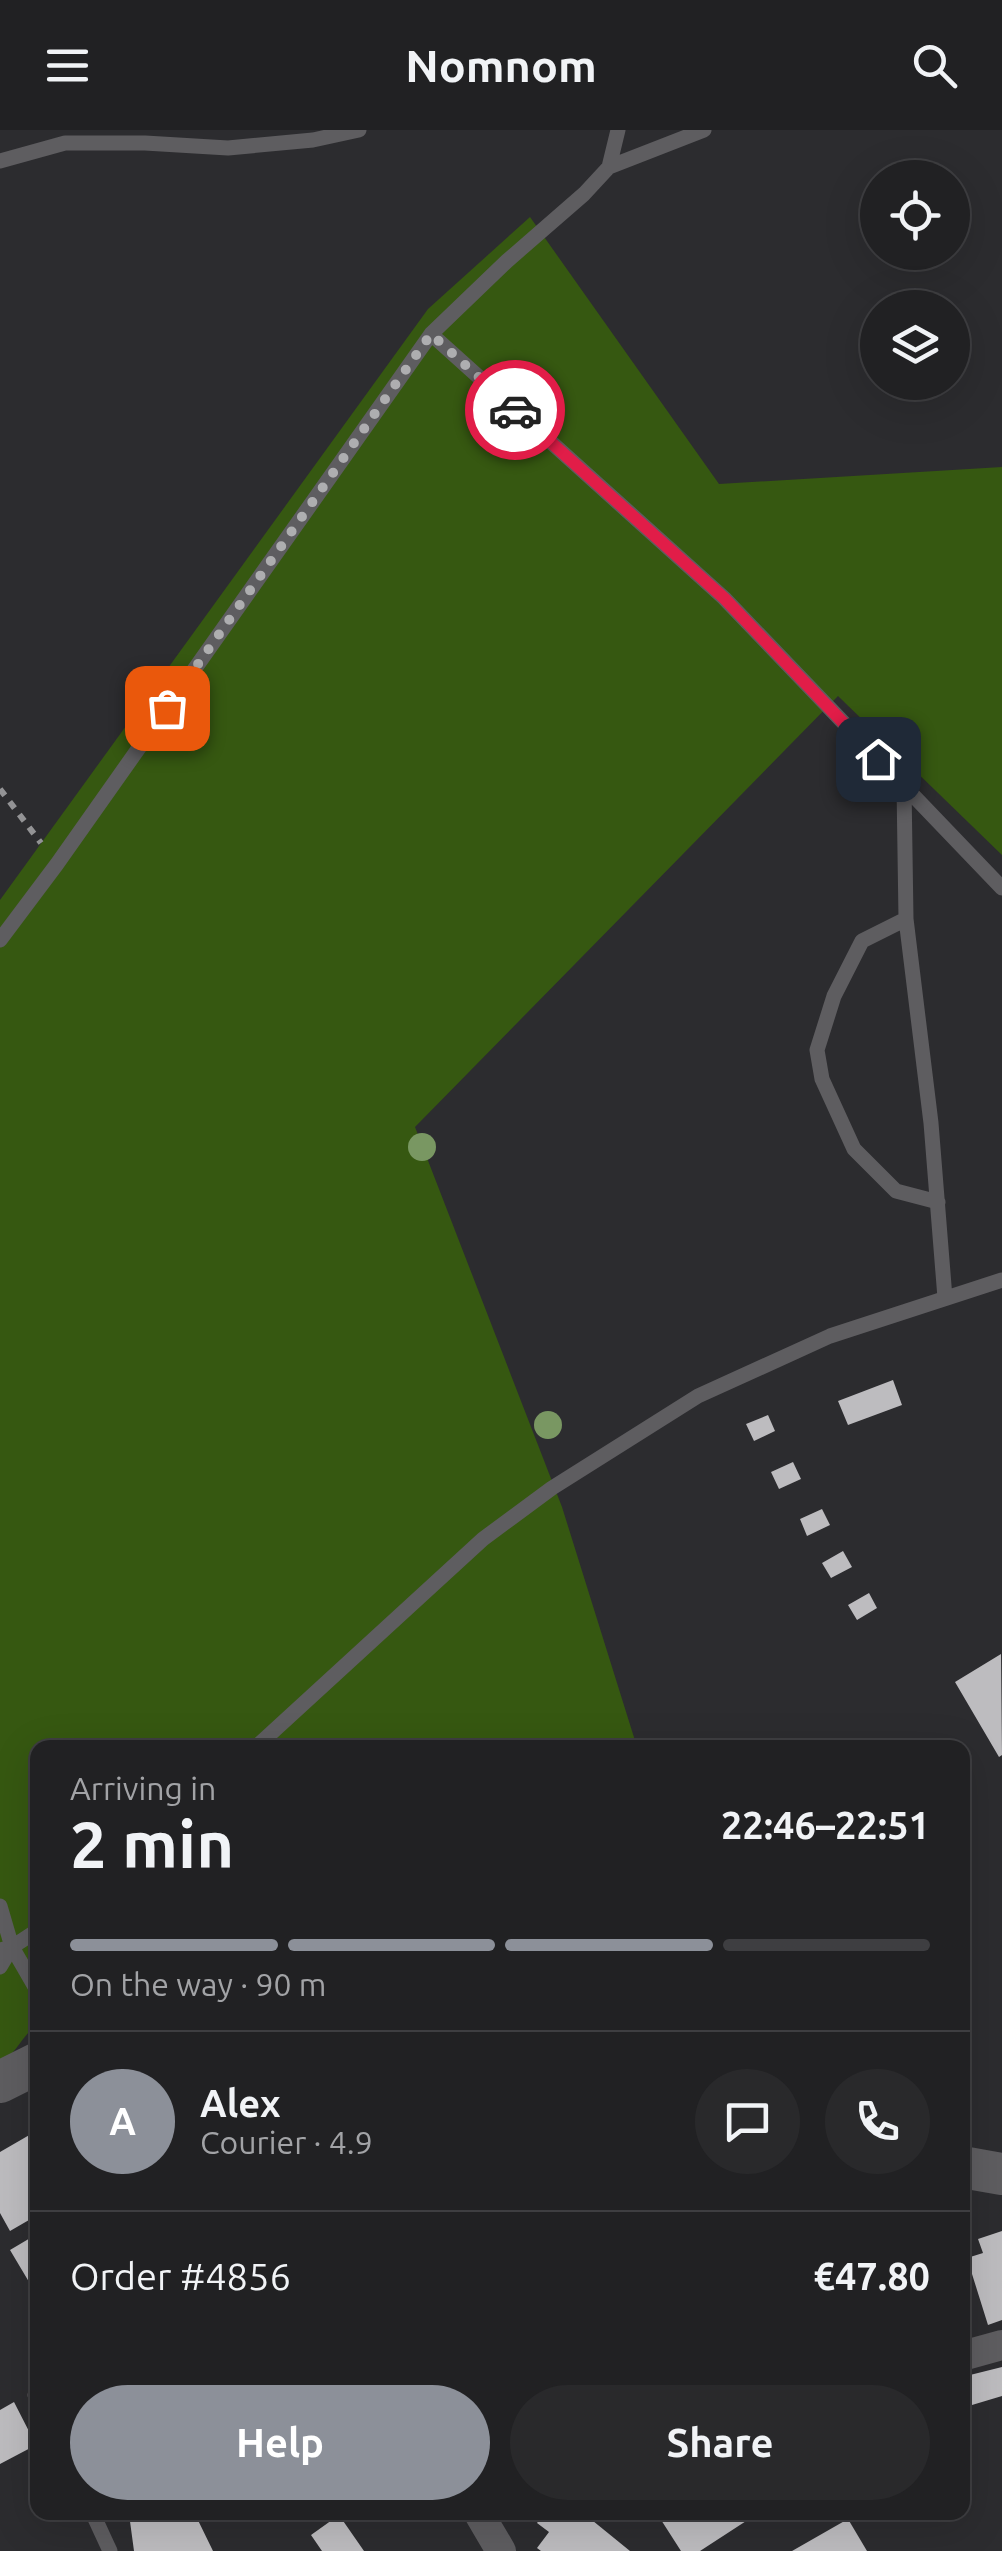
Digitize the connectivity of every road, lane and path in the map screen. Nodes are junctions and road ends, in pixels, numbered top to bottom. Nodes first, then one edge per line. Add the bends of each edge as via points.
1 (358, 130) edge
2 (618, 130) edge
3 (704, 130) edge
4 (0, 162) edge
5 (609, 166) junction
6 (431, 334) junction
7 (904, 786) junction
8 (0, 788) edge
9 (57, 864) junction
10 (1002, 888) edge
11 (906, 919) junction
12 (0, 940) edge
13 (938, 1202) junction
14 (1002, 1280) edge
15 (945, 1298) junction
16 (264, 1740) edge
17 (0, 1906) edge
18 (30, 1934) edge
19 (4, 1946) edge
20 (0, 1967) edge
21 (30, 1981) edge
22 (30, 2067) edge
23 (0, 2082) edge
24 (970, 2168) edge
25 (1002, 2174) edge
26 (1002, 2346) edge
27 (970, 2354) edge
28 (96, 2520) edge
29 (483, 2520) edge
30 (110, 2551) edge
31 (501, 2551) edge

1 - 4 lane via 228,148 65,143
2 - 5 lane
3 - 5 lane
5 - 6 lane
6 - 7 lane via 724,598
6 - 9 lane
7 - 10 lane
7 - 11 lane
8 - 9 path
9 - 12 lane
11 - 13 lane
11 - 13 lane via 862,941 816,1050 822,1080 854,1150 896,1192
13 - 15 lane
14 - 15 lane
15 - 16 lane via 830,1336 698,1396 552,1488 484,1538
17 - 19 lane
18 - 19 lane
19 - 20 lane
19 - 21 lane
22 - 23 main road
24 - 25 main road
26 - 27 street
28 - 30 lane
29 - 31 street

